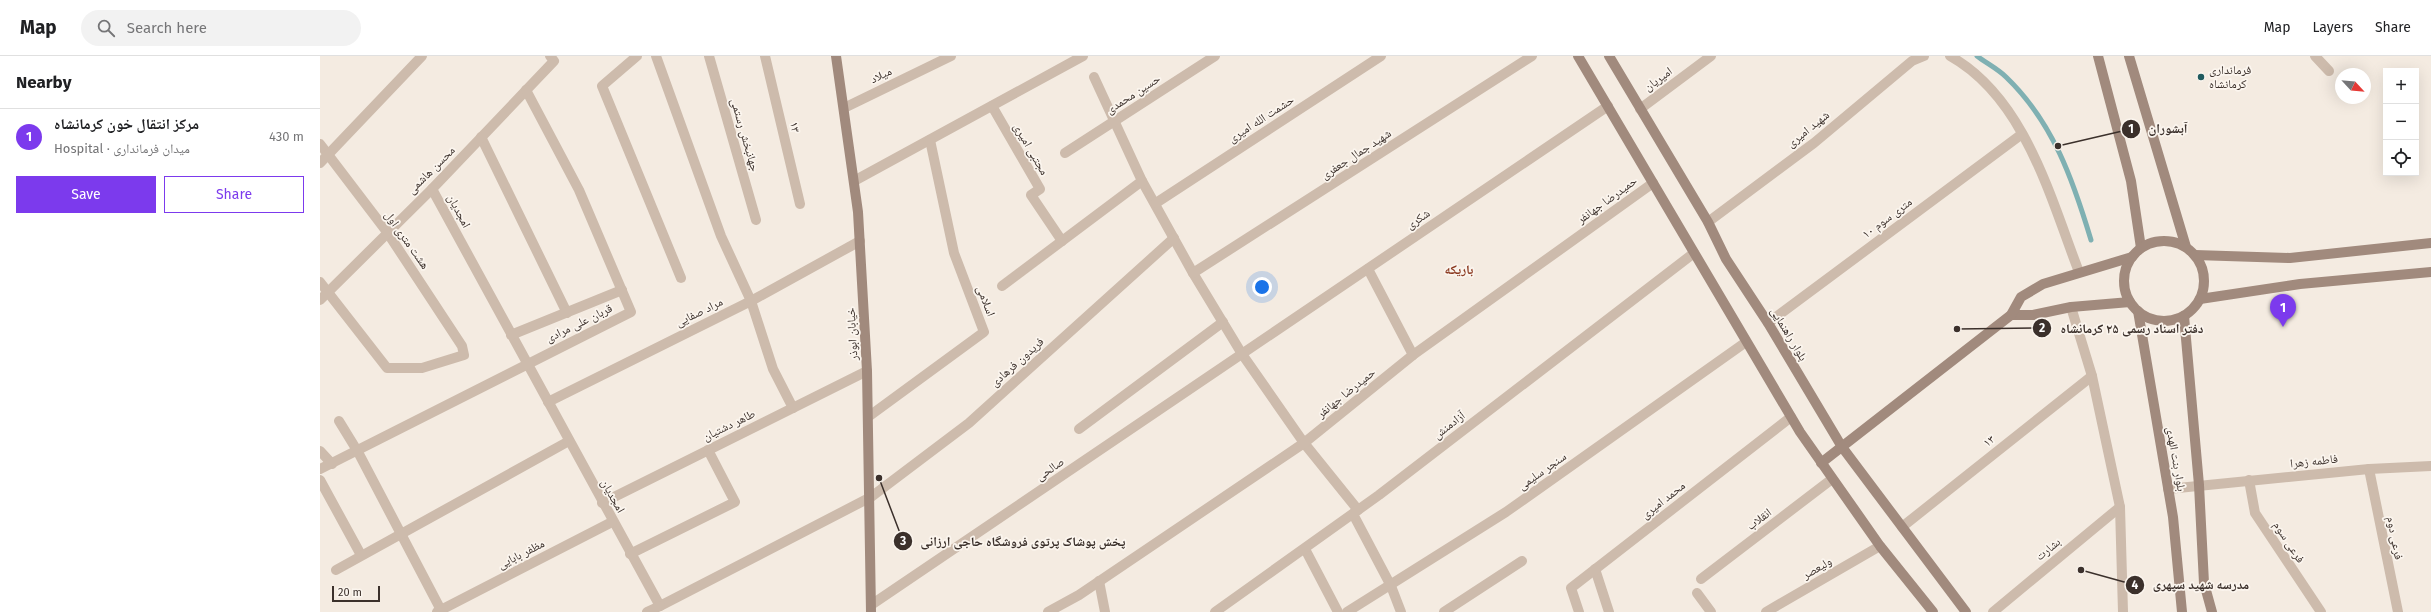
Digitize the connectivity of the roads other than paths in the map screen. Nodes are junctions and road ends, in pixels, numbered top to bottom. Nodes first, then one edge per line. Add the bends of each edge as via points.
1 (422, 56) edge
2 (550, 56) edge
3 (637, 56) edge
4 (656, 56) edge
5 (709, 56) edge
6 (765, 56) edge
7 (836, 56) edge
8 (951, 56) edge
9 (1083, 56) edge
10 (1215, 56) edge
11 (1381, 56) edge
12 (1532, 56) edge
13 (1578, 56) edge
14 (1609, 56) edge
15 (1712, 56) edge
16 (1924, 56) edge
17 (1950, 56) edge
18 (2098, 56) edge
19 (2129, 56) edge
20 (2315, 56) edge
21 (2329, 71) dead end
22 (1094, 77) dead end
23 (526, 90) junction
24 (992, 106) junction
25 (1608, 106) junction
26 (844, 108) junction
27 (1640, 109) junction
28 (1115, 121) junction
29 (2022, 134) junction
30 (481, 137) junction
31 (930, 140) junction
32 (320, 144) edge
33 (1065, 152) dead end
34 (328, 155) junction
35 (320, 163) edge
36 (854, 181) junction
37 (1142, 181) junction
38 (1653, 183) junction
39 (432, 189) junction
40 (1156, 203) junction
41 (800, 204) dead end
42 (756, 220) dead end
43 (1708, 222) junction
44 (387, 232) junction
45 (1174, 238) junction
46 (860, 241) junction
47 (1062, 241) junction
48 (2431, 243) edge
49 (2186, 247) junction
50 (2141, 248) junction
51 (1694, 253) junction
52 (2195, 255) junction
53 (2132, 256) junction
54 (1368, 269) junction
55 (2079, 272) junction
56 (2431, 272) edge
57 (1193, 273) junction
58 (681, 278) dead end
59 (320, 282) edge
60 (1002, 286) dead end
61 (622, 290) junction
62 (328, 292) junction
63 (2200, 299) junction
64 (320, 300) edge
65 (751, 301) junction
66 (2130, 302) junction
67 (2072, 307) junction
68 (2138, 311) junction
69 (567, 312) junction
70 (2011, 315) junction
71 (2184, 316) junction
72 (1223, 322) junction
73 (1768, 323) junction
74 (511, 335) junction
75 (1746, 342) junction
76 (1242, 354) junction
77 (1413, 355) junction
78 (526, 364) junction
79 (867, 371) junction
80 (2092, 376) junction
81 (548, 402) junction
82 (792, 408) junction
83 (868, 417) junction
84 (1791, 417) junction
85 (339, 421) dead end
86 (1079, 429) dead end
87 (569, 441) junction
88 (1304, 443) junction
89 (1842, 447) junction
90 (708, 450) junction
91 (320, 451) edge
92 (358, 452) junction
93 (1821, 463) junction
94 (332, 464) junction
95 (2431, 466) edge
96 (320, 469) edge
97 (2369, 469) junction
98 (1832, 479) junction
99 (320, 480) edge
100 (2249, 480) junction
101 (2199, 485) junction
102 (2168, 489) junction
103 (870, 497) junction
104 (602, 503) junction
105 (2120, 507) junction
106 (1356, 512) junction
107 (612, 522) junction
108 (1902, 527) junction
109 (402, 536) junction
110 (1880, 546) junction
111 (1305, 549) junction
112 (630, 554) junction
113 (361, 555) junction
114 (1522, 562) dead end
115 (1595, 569) junction
116 (336, 570) dead end
117 (1701, 579) dead end
118 (1099, 581) junction
119 (1391, 586) junction
120 (1697, 593) dead end
121 (660, 606) junction
122 (871, 608) edge
123 (1226, 609) edge
124 (2181, 610) edge
125 (440, 611) edge
126 (648, 612) edge
127 (1048, 612) edge
128 (1105, 612) edge
129 (1215, 612) edge
130 (1338, 612) edge
131 (1347, 612) edge
132 (1401, 612) edge
133 (1444, 612) edge
134 (1579, 612) edge
135 (1609, 612) edge
136 (1711, 612) edge
137 (1766, 612) edge
138 (1933, 612) edge
139 (1966, 612) edge
140 (1993, 612) edge
141 (2123, 612) edge
142 (2212, 612) edge
143 (2320, 612) edge
144 (2398, 612) edge

1 - 34 street
2 - 23 street, محسن هاشمی via 554,61
3 - 58 street via 602,86
4 - 65 street via 720,236
5 - 42 street, جهانبخش رستمی
6 - 41 street, ۱۳
7 - 26 main road, خیابان ابوذر
8 - 26 street, میلاد
9 - 24 street
10 - 28 street, حسین محمدی
11 - 40 street, حشمت الله امیری
12 - 57 street, شهید جمال جعفری
13 - 25 main road
14 - 27 main road, بلوار راهنمایی
15 - 27 street, امیریان
16 - 43 street, شهید امیری via 1912,61 1814,143
17 - 29 street via 1959,61 2002,102
18 - 50 main road via 2131,181
19 - 49 main road
20 - 21 street
22 - 28 street
23 - 30 street, محسن هاشمی
23 - 61 street, قربان علی مرادی via 579,190
24 - 31 street
24 - 47 street, مجتبی امیری via 1040,189 1031,195
25 - 38 main road
25 - 54 street, شکری
26 - 36 main road, خیابان ابوذر
27 - 43 main road, بلوار راهنمایی
28 - 33 street, حسین محمدی
28 - 37 street
29 - 55 street via 2040,172
29 - 73 street, ۱۰ متری سوم
30 - 39 street, محسن هاشمی
30 - 69 street
31 - 36 street
31 - 83 street, اسلامی via 954,253 984,332
32 - 34 street, هشت متری اول
34 - 35 street
34 - 44 street, هشت متری اول
36 - 46 main road, خیابان ابوذر
37 - 40 street
37 - 47 street
38 - 51 main road
38 - 77 street, حمیدرضا جهانفر
39 - 44 street, محسن هاشمی
39 - 74 street, امجدیان
40 - 45 street
43 - 73 main road, بلوار راهنمایی via 1726,259
44 - 62 street, محسن هاشمی
44 - 62 street, هشت متری اول via 462,346 464,355 422,368 387,368
45 - 57 street
45 - 103 street, فریدون فرهادی via 969,423
46 - 65 street, مراد صفایی
46 - 79 main road, خیابان ابوذر
47 - 60 street
48 - 52 main road via 2290,258
49 - 50 main road via 2175,242 2163,241
49 - 52 main road
50 - 53 main road
51 - 75 main road
51 - 106 street, آزادمنش
52 - 63 main road via 2204,276 2204,288
53 - 55 main road
53 - 66 main road via 2124,279 2125,291
54 - 76 street, شکری
54 - 77 street
55 - 70 main road via 2043,284 2021,297
56 - 63 main road via 2300,284
57 - 72 street
59 - 62 street
61 - 69 street
61 - 78 street, قربان علی مرادی via 631,312
62 - 64 street, محسن هاشمی
63 - 71 main road
65 - 81 street, مراد صفایی
65 - 82 street via 773,370
66 - 67 main road
66 - 68 main road
67 - 70 main road via 2033,315
67 - 80 street
68 - 71 main road via 2148,318 2160,321
68 - 102 main road, بلوار بنت الهدی
69 - 74 street
70 - 89 main road
71 - 101 main road, بلوار بنت الهدی
72 - 76 street
72 - 86 street
73 - 89 main road, بلوار راهنمایی
74 - 78 street, امجدیان
75 - 84 main road
75 - 119 street, سنجر سلیمی via 1506,512
76 - 88 street
76 - 122 street, صالحی
77 - 88 street, حمیدرضا جهانفر
78 - 81 street, امجدیان
78 - 92 street, قربان علی مرادی
79 - 82 street, طاهر دشتیان
79 - 83 main road, خیابان ابوذر
80 - 105 street
80 - 108 street, ۱۳
81 - 87 street, امجدیان
82 - 90 street, طاهر دشتیان
83 - 103 main road, خیابان ابوذر
84 - 93 main road
84 - 115 street, محمد امیری
85 - 92 street, مظفر بابایی
87 - 104 street, امجدیان
87 - 109 street
88 - 106 street
88 - 118 street, حمیدرضا جهانفر
89 - 93 main road
89 - 108 main road, بلوار راهنمایی
90 - 104 street, طاهر دشتیان
90 - 112 street via 735,502
91 - 94 street
92 - 94 street, قربان علی مرادی
92 - 109 street, مظفر بابایی
93 - 98 main road
94 - 96 street, قربان علی مرادی
95 - 97 street, فاطمه زهرا
97 - 100 street, فاطمه زهرا
97 - 144 street, فرعی دوم
98 - 110 main road
98 - 117 street, انقلاب
99 - 113 street
100 - 101 street, فاطمه زهرا
100 - 143 street, فرعی سوم via 2255,513
101 - 102 street, فاطمه زهرا
101 - 142 main road, بلوار بنت الهدی via 2204,583
102 - 124 main road, بلوار بنت الهدی
103 - 121 street
103 - 122 main road, خیابان ابوذر
104 - 107 street, امجدیان
105 - 140 street, بشارت
105 - 141 street
106 - 111 street, آزادمنش
106 - 119 street
107 - 112 street, امجدیان
107 - 125 street, مظفر بابایی
108 - 139 main road, بلوار راهنمایی
109 - 113 street
109 - 125 street, مظفر بابایی
110 - 137 street, ولیعصر
110 - 138 main road
111 - 123 street, آزادمنش
111 - 130 street
112 - 121 street, امجدیان
113 - 116 street
114 - 133 street
115 - 134 street, محمد امیری via 1571,588
115 - 135 street
118 - 127 street, حمیدرضا جهانفر
118 - 128 street
119 - 131 street, سنجر سلیمی
119 - 132 street
120 - 136 street
121 - 126 street
123 - 129 street, آزادمنش

